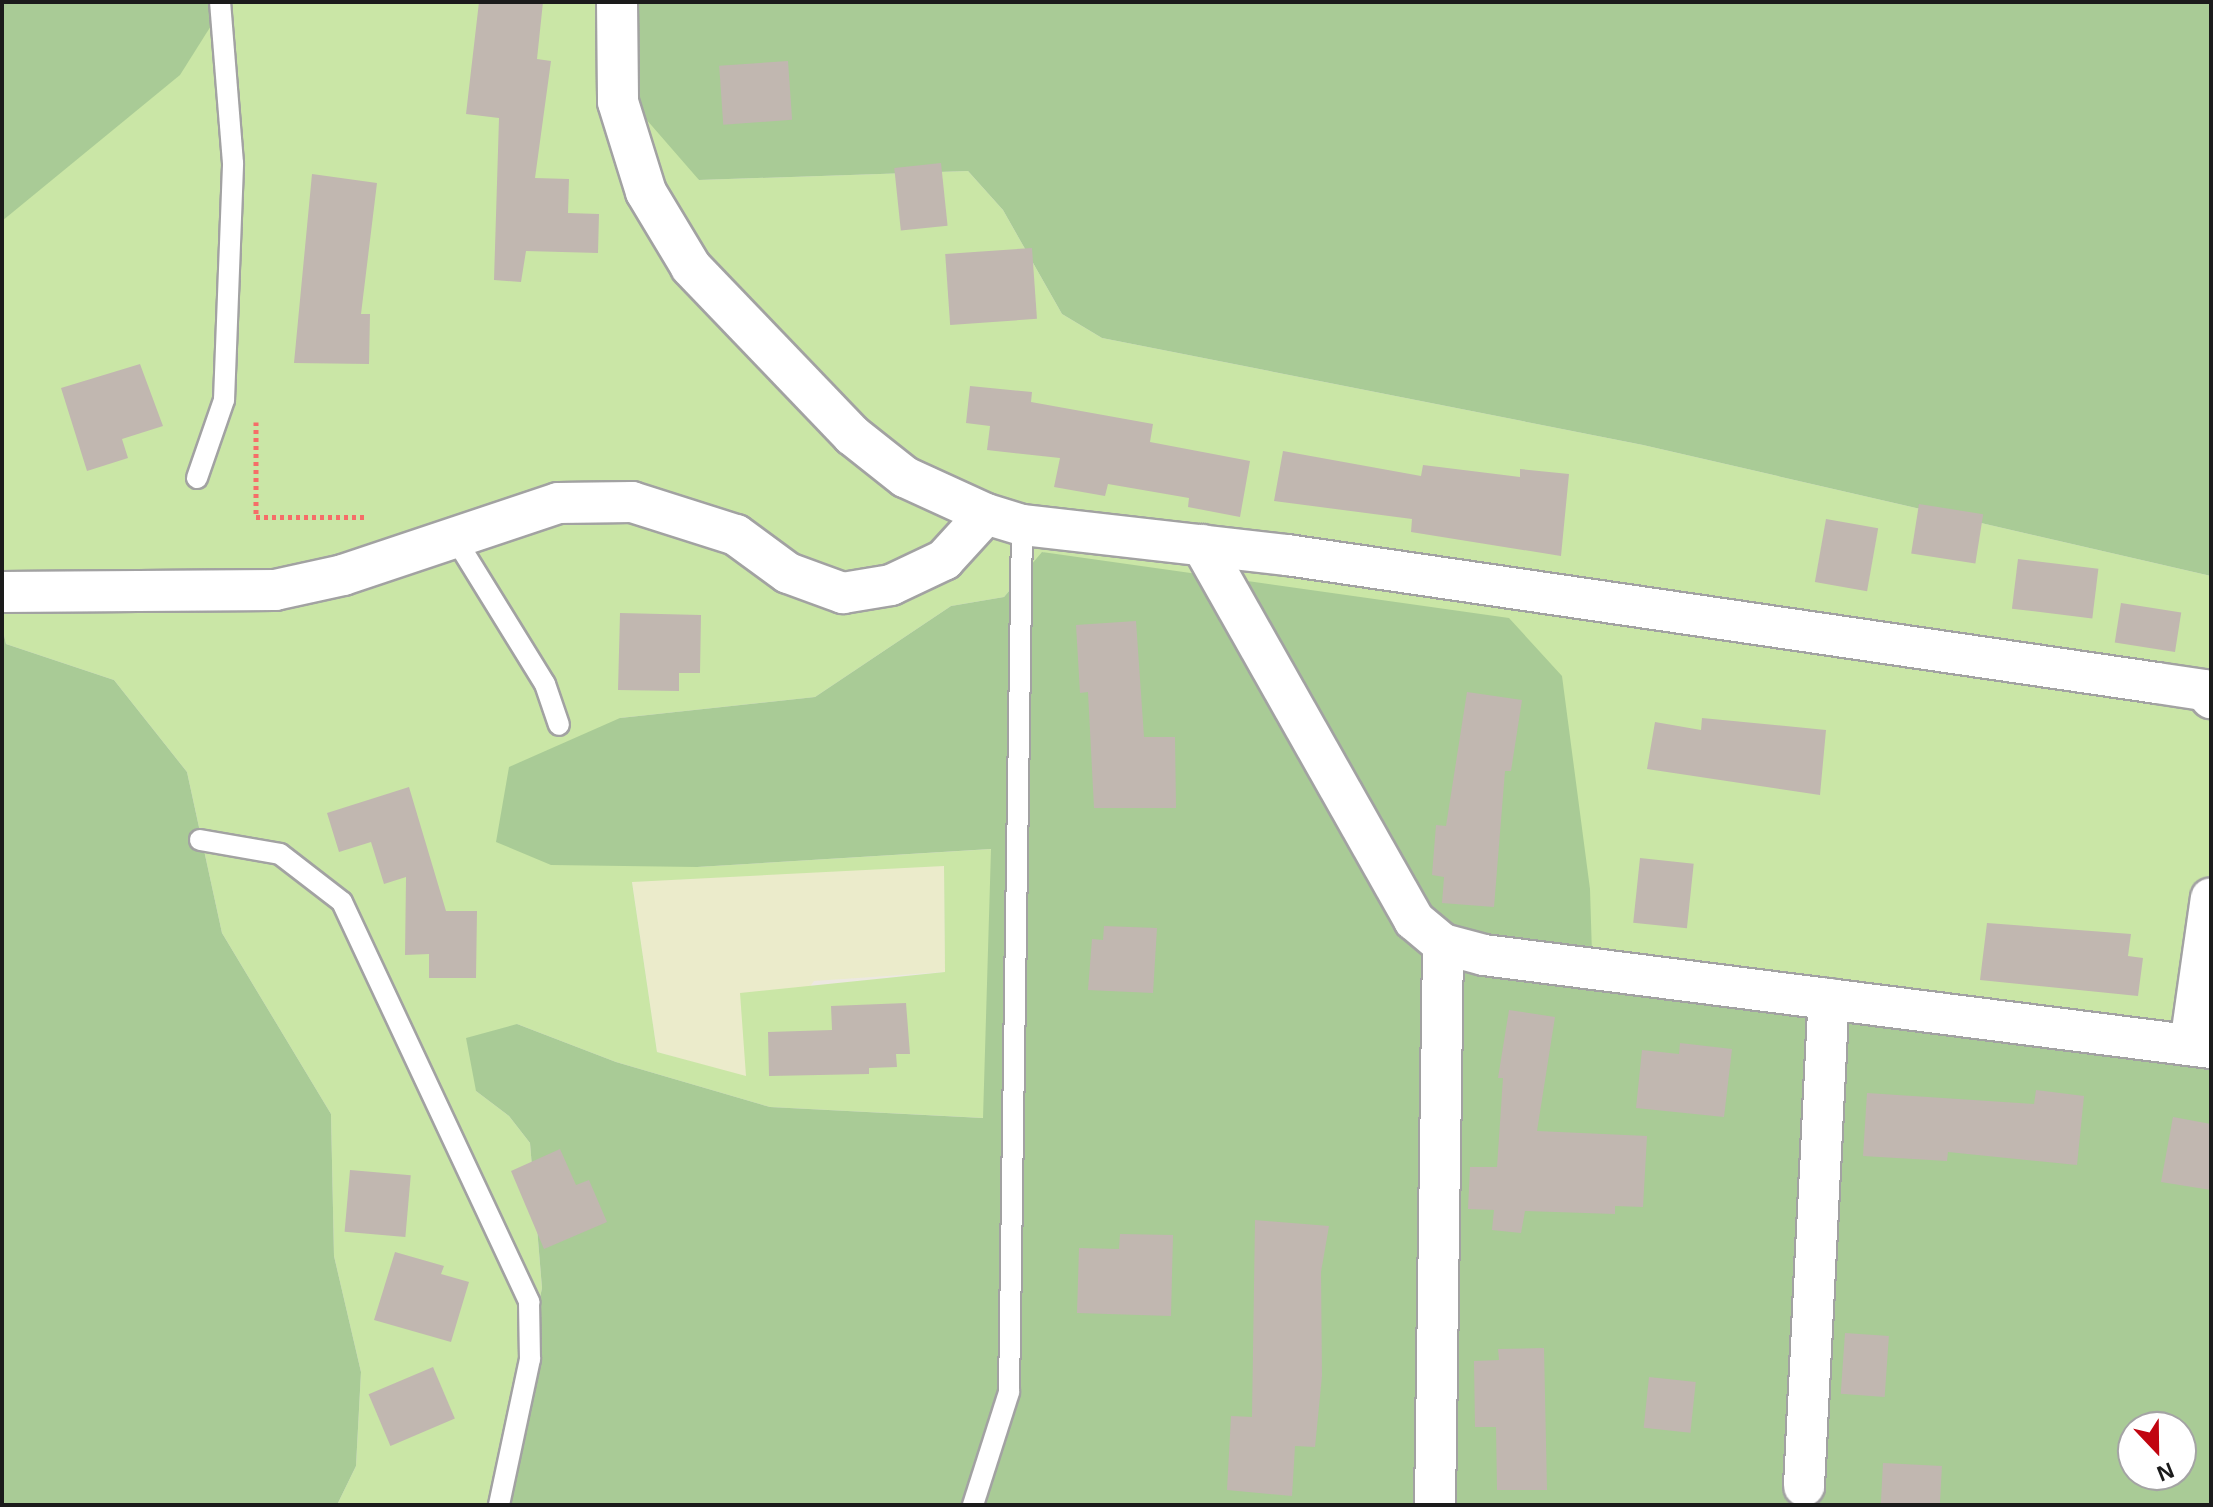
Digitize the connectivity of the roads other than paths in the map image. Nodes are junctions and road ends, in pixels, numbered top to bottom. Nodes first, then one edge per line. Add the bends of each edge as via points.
1 (220, 2) edge
2 (617, 2) edge
3 (197, 478) dead end
4 (1004, 520) junction
5 (443, 539) junction
6 (1202, 545) junction
7 (2, 592) edge
8 (2211, 698) edge
9 (559, 725) dead end
10 (200, 840) dead end
11 (2211, 898) edge
12 (1443, 944) junction
13 (1829, 999) junction
14 (2200, 1046) edge
15 (1804, 1486) dead end
16 (499, 1505) edge
17 (973, 1505) edge
18 (1435, 1505) edge

1 - 3 lane via 233,163 225,384
2 - 4 street via 618,102 646,192 691,267 852,435 905,477
4 - 5 street via 944,560 891,585 843,593 788,573 736,535 632,502 558,503
4 - 6 street
4 - 17 lane via 1009,1392
5 - 7 street via 343,575 275,590
5 - 9 lane via 545,684
6 - 8 street via 2204,690
6 - 12 street via 1414,920
10 - 16 lane via 280,854 342,902 529,1302 530,1359
11 - 14 street
12 - 13 street
12 - 18 street
13 - 14 street
13 - 15 street

